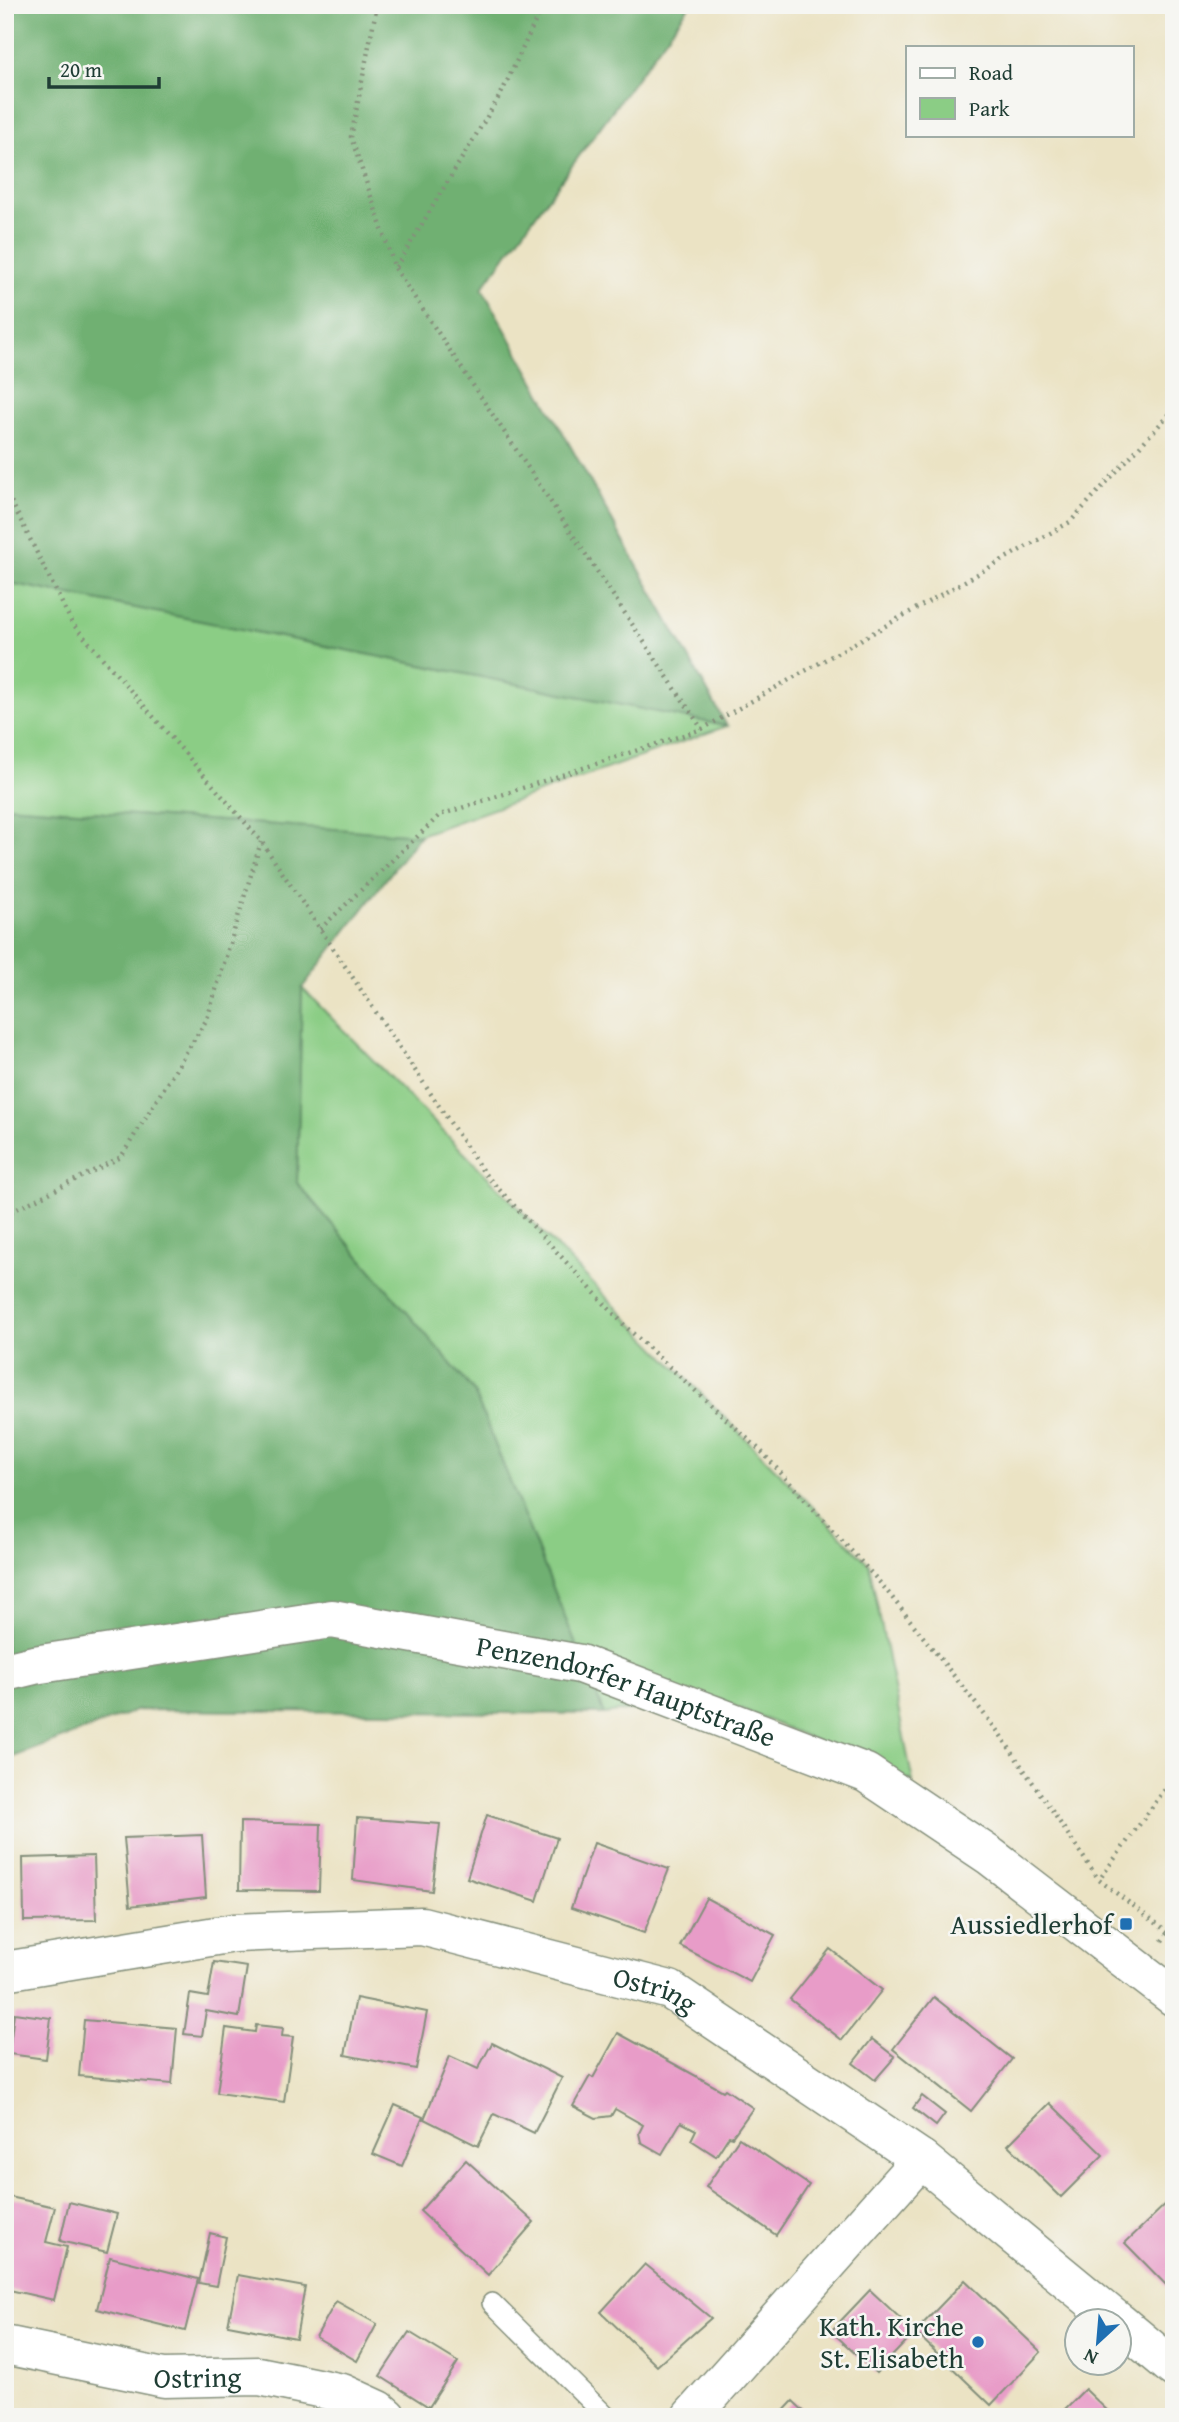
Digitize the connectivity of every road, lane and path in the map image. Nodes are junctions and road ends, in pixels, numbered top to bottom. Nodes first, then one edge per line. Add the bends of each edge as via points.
1 (377, 5) edge
2 (543, 5) edge
3 (395, 268) junction
4 (1174, 409) edge
5 (5, 489) edge
6 (702, 729) junction
7 (261, 841) junction
8 (320, 929) junction
9 (5, 1215) edge
10 (5, 1672) edge
11 (1174, 1777) edge
12 (1099, 1880) junction
13 (1168, 1931) dead end
14 (5, 1971) edge
15 (1174, 1997) edge
16 (921, 2159) junction
17 (492, 2303) dead end
18 (1099, 2306) edge
19 (1134, 2335) edge
20 (5, 2344) edge
21 (1174, 2368) edge
22 (387, 2417) edge
23 (607, 2417) edge
24 (691, 2417) edge

1 - 3 path via 351,137
2 - 3 path via 502,92
3 - 6 path
4 - 6 path via 1070,522
5 - 7 path via 72,624
6 - 8 path via 440,815
7 - 8 path
7 - 9 path via 207,1019 121,1157
8 - 12 path via 484,1173 626,1327 761,1451 883,1586 999,1733
10 - 15 street, Penzendorfer Hauptstraße via 332,1619 580,1664 866,1773 990,1856
11 - 12 path
12 - 13 path
14 - 16 street, Ostring via 234,1933 422,1927 670,1990
16 - 18 street, Ostring
16 - 24 street
17 - 23 lane
19 - 21 street, Ostring
20 - 22 street, Ostring via 164,2378 259,2376 342,2393

